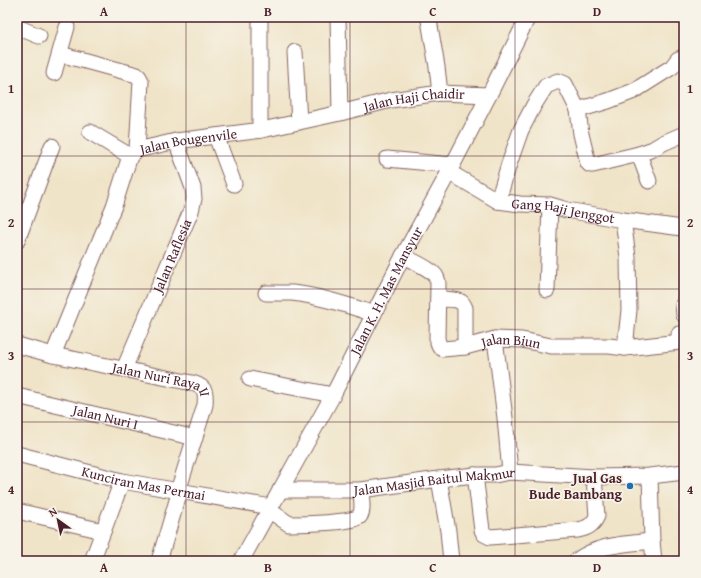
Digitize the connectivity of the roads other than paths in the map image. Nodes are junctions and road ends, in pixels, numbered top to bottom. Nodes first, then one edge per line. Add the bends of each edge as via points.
1 (260, 17) edge
2 (338, 17) edge
3 (430, 17) edge
4 (528, 17) edge
5 (17, 27) edge
6 (67, 27) dead end
7 (39, 36) dead end
8 (295, 52) dead end
9 (60, 54) junction
10 (684, 57) edge
11 (54, 73) dead end
12 (440, 93) junction
13 (489, 95) junction
14 (578, 110) junction
15 (340, 113) junction
16 (299, 122) junction
17 (260, 130) junction
18 (90, 132) dead end
19 (684, 134) edge
20 (216, 136) junction
21 (176, 141) junction
22 (52, 146) dead end
23 (134, 153) junction
24 (639, 154) junction
25 (387, 159) dead end
26 (450, 168) junction
27 (649, 181) dead end
28 (234, 184) dead end
29 (498, 201) junction
30 (550, 205) junction
31 (623, 220) junction
32 (684, 226) edge
33 (17, 241) edge
34 (403, 256) junction
35 (547, 290) dead end
36 (266, 293) dead end
37 (438, 299) junction
38 (374, 314) junction
39 (684, 334) edge
40 (495, 339) junction
41 (17, 345) edge
42 (465, 347) junction
43 (625, 348) junction
44 (53, 354) junction
45 (124, 369) junction
46 (250, 379) dead end
47 (334, 395) junction
48 (17, 396) edge
49 (194, 438) junction
50 (17, 454) edge
51 (510, 472) junction
52 (684, 472) edge
53 (475, 476) junction
54 (650, 476) junction
55 (594, 477) junction
56 (439, 479) junction
57 (122, 481) junction
58 (280, 490) junction
59 (361, 490) junction
60 (178, 491) junction
61 (270, 508) junction
62 (17, 511) edge
63 (103, 531) junction
64 (652, 542) junction
65 (92, 561) edge
66 (159, 561) edge
67 (241, 561) edge
68 (451, 561) edge
69 (576, 561) edge
70 (654, 561) edge

1 - 17 street
2 - 15 street
3 - 12 street
4 - 13 street, Jalan K. H. Mas Mansyur
5 - 7 street
6 - 9 street
8 - 16 street
9 - 11 street
9 - 23 street via 139,76 141,81
10 - 14 street via 634,91
12 - 13 street, Jalan Haji Chaidir
12 - 15 street, Jalan Haji Chaidir via 391,100
13 - 26 street, Jalan K. H. Mas Mansyur
14 - 24 street via 590,165
14 - 29 street via 565,84 558,81 546,86 521,130
15 - 16 street, Jalan Bougenvile
16 - 17 street, Jalan Bougenvile
17 - 20 street, Jalan Bougenvile
18 - 23 street
19 - 24 street
20 - 21 street, Jalan Bougenvile
20 - 28 street
21 - 23 street, Jalan Bougenvile
21 - 45 street, Jalan Raflesia via 193,188 194,199
22 - 33 street
23 - 44 street, Jalan Bougenvile
24 - 27 street
25 - 26 street
26 - 29 street, Gang Haji Jenggot
26 - 34 street, Jalan K. H. Mas Mansyur
29 - 30 street, Gang Haji Jenggot
30 - 31 street, Gang Haji Jenggot
30 - 35 street
31 - 32 street, Gang Haji Jenggot via 682,228
31 - 43 street via 628,257 629,310
34 - 37 street, Jalan Biun via 434,274 438,284
34 - 38 street, Jalan K. H. Mas Mansyur
36 - 38 street via 309,296
37 - 42 street via 463,304
37 - 42 street, Jalan Biun via 437,338 440,348
38 - 47 street, Jalan K. H. Mas Mansyur
39 - 43 street, Jalan Biun via 679,334 680,342
40 - 42 street, Jalan Biun
40 - 43 street, Jalan Biun via 522,340 551,346
40 - 51 street
41 - 44 street, Jalan Nuri Raya II
44 - 45 street, Jalan Nuri Raya II
45 - 49 street, Jalan Nuri Raya II via 200,385 206,396 205,405
46 - 47 street
47 - 58 street, Jalan K. H. Mas Mansyur
48 - 49 street, Jalan Nuri I
49 - 60 street, Jalan Nuri Raya II
50 - 57 street, Kunciran Mas Permai
51 - 53 street, Jalan Masjid Baitul Makmur
51 - 55 street, Jalan Masjid Baitul Makmur
52 - 54 street, Jalan Masjid Baitul Makmur
53 - 55 street via 482,530 490,537 578,530 591,526 597,516
53 - 56 street, Jalan Masjid Baitul Makmur
54 - 55 street, Jalan Masjid Baitul Makmur
54 - 64 street
56 - 59 street, Jalan Masjid Baitul Makmur
56 - 68 street
57 - 60 street, Kunciran Mas Permai
57 - 63 street
58 - 59 street, Jalan Masjid Baitul Makmur
58 - 61 street, Jalan K. H. Mas Mansyur
59 - 61 street via 361,514 353,520 289,524
60 - 61 street, Kunciran Mas Permai
60 - 66 street, Jalan Nuri Raya II
61 - 67 street, Jalan K. H. Mas Mansyur
62 - 63 street
63 - 65 street
64 - 69 street via 607,546
64 - 70 street

